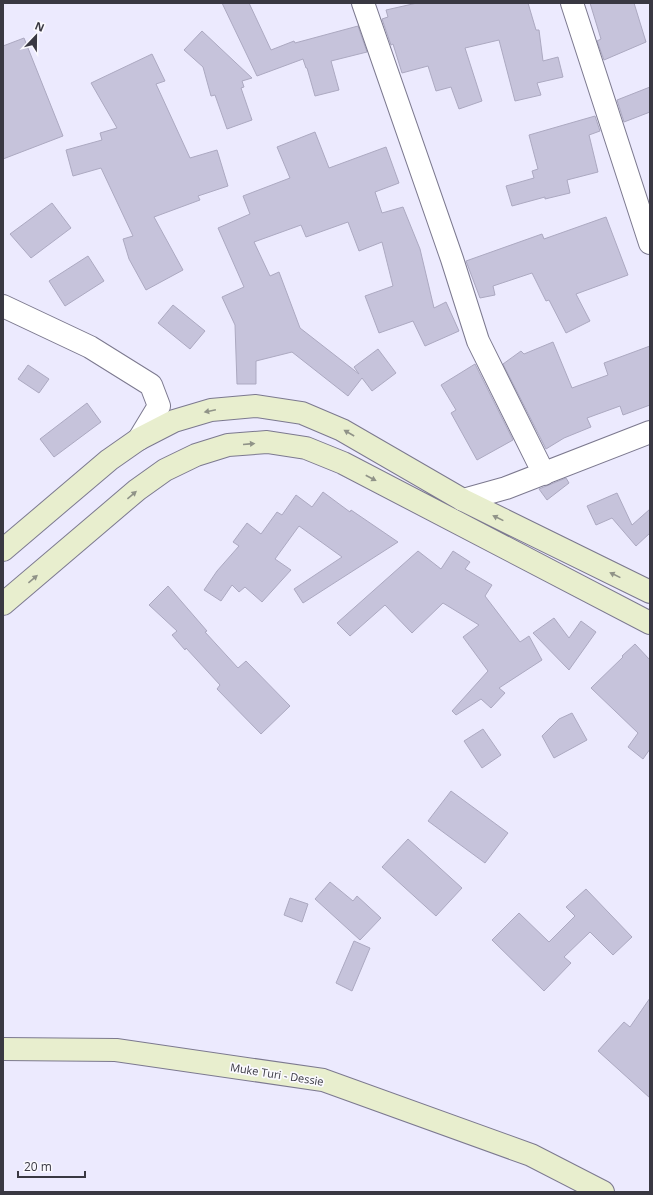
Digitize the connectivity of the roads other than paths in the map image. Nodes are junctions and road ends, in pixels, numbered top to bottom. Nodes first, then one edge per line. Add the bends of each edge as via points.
1 (363, 3) edge
2 (572, 3) edge
3 (650, 243) edge
4 (3, 306) edge
5 (650, 432) edge
6 (139, 439) junction
7 (544, 474) junction
8 (462, 500) junction
9 (3, 550) edge
10 (650, 592) edge
11 (3, 604) edge
12 (650, 623) edge
13 (3, 1049) edge
14 (603, 1192) edge

1 - 7 street via 478,341
2 - 3 street
4 - 6 street via 90,348 151,385 158,406
5 - 7 street
8 -> 6 street via 342,430 302,413 256,406 211,410 174,420
6 - 9 street via 109,460
7 - 8 street
10 -> 8 street
11 -> 12 street via 164,470 196,455 228,445 267,442 306,448 343,463
13 - 14 street, Muke Turi - Dessie via 116,1050 323,1080 531,1155

